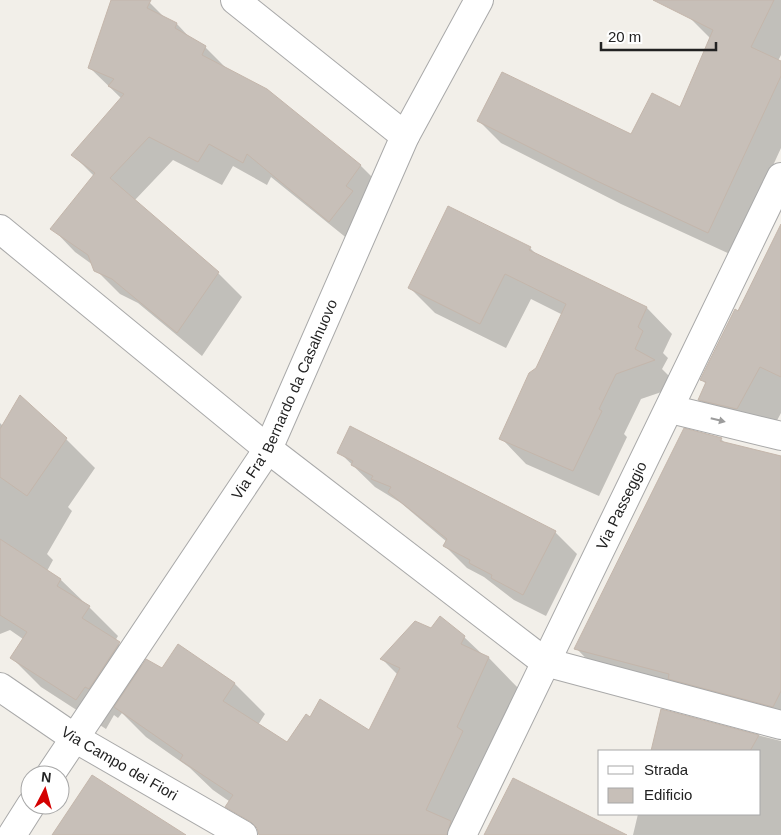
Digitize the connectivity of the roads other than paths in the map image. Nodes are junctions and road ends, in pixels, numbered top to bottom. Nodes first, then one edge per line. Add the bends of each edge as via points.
1 (235, 0) edge
2 (479, 0) edge
3 (405, 136) junction
4 (778, 190) edge
5 (0, 229) edge
6 (670, 409) junction
7 (781, 436) edge
8 (268, 449) junction
9 (546, 662) junction
10 (0, 687) edge
11 (781, 725) edge
12 (73, 737) junction
13 (56, 765) edge
14 (25, 815) edge
15 (12, 835) edge
16 (243, 835) edge
17 (462, 835) edge

1 - 3 street
2 - 3 street, Via Fra' Bernardo da Casalnuovo
3 - 8 street, Via Fra' Bernardo da Casalnuovo
4 - 6 street, Via Passeggio
5 - 8 street
6 -> 7 street
6 - 9 street, Via Passeggio
8 - 9 street
8 - 12 street, Via Fra' Bernardo da Casalnuovo
9 - 11 street
9 - 17 street, Via Passeggio
10 - 12 street, Via Campo dei Fiori
12 - 13 street, Via Fra' Bernardo da Casalnuovo
12 - 16 street, Via Campo dei Fiori
14 - 15 street

